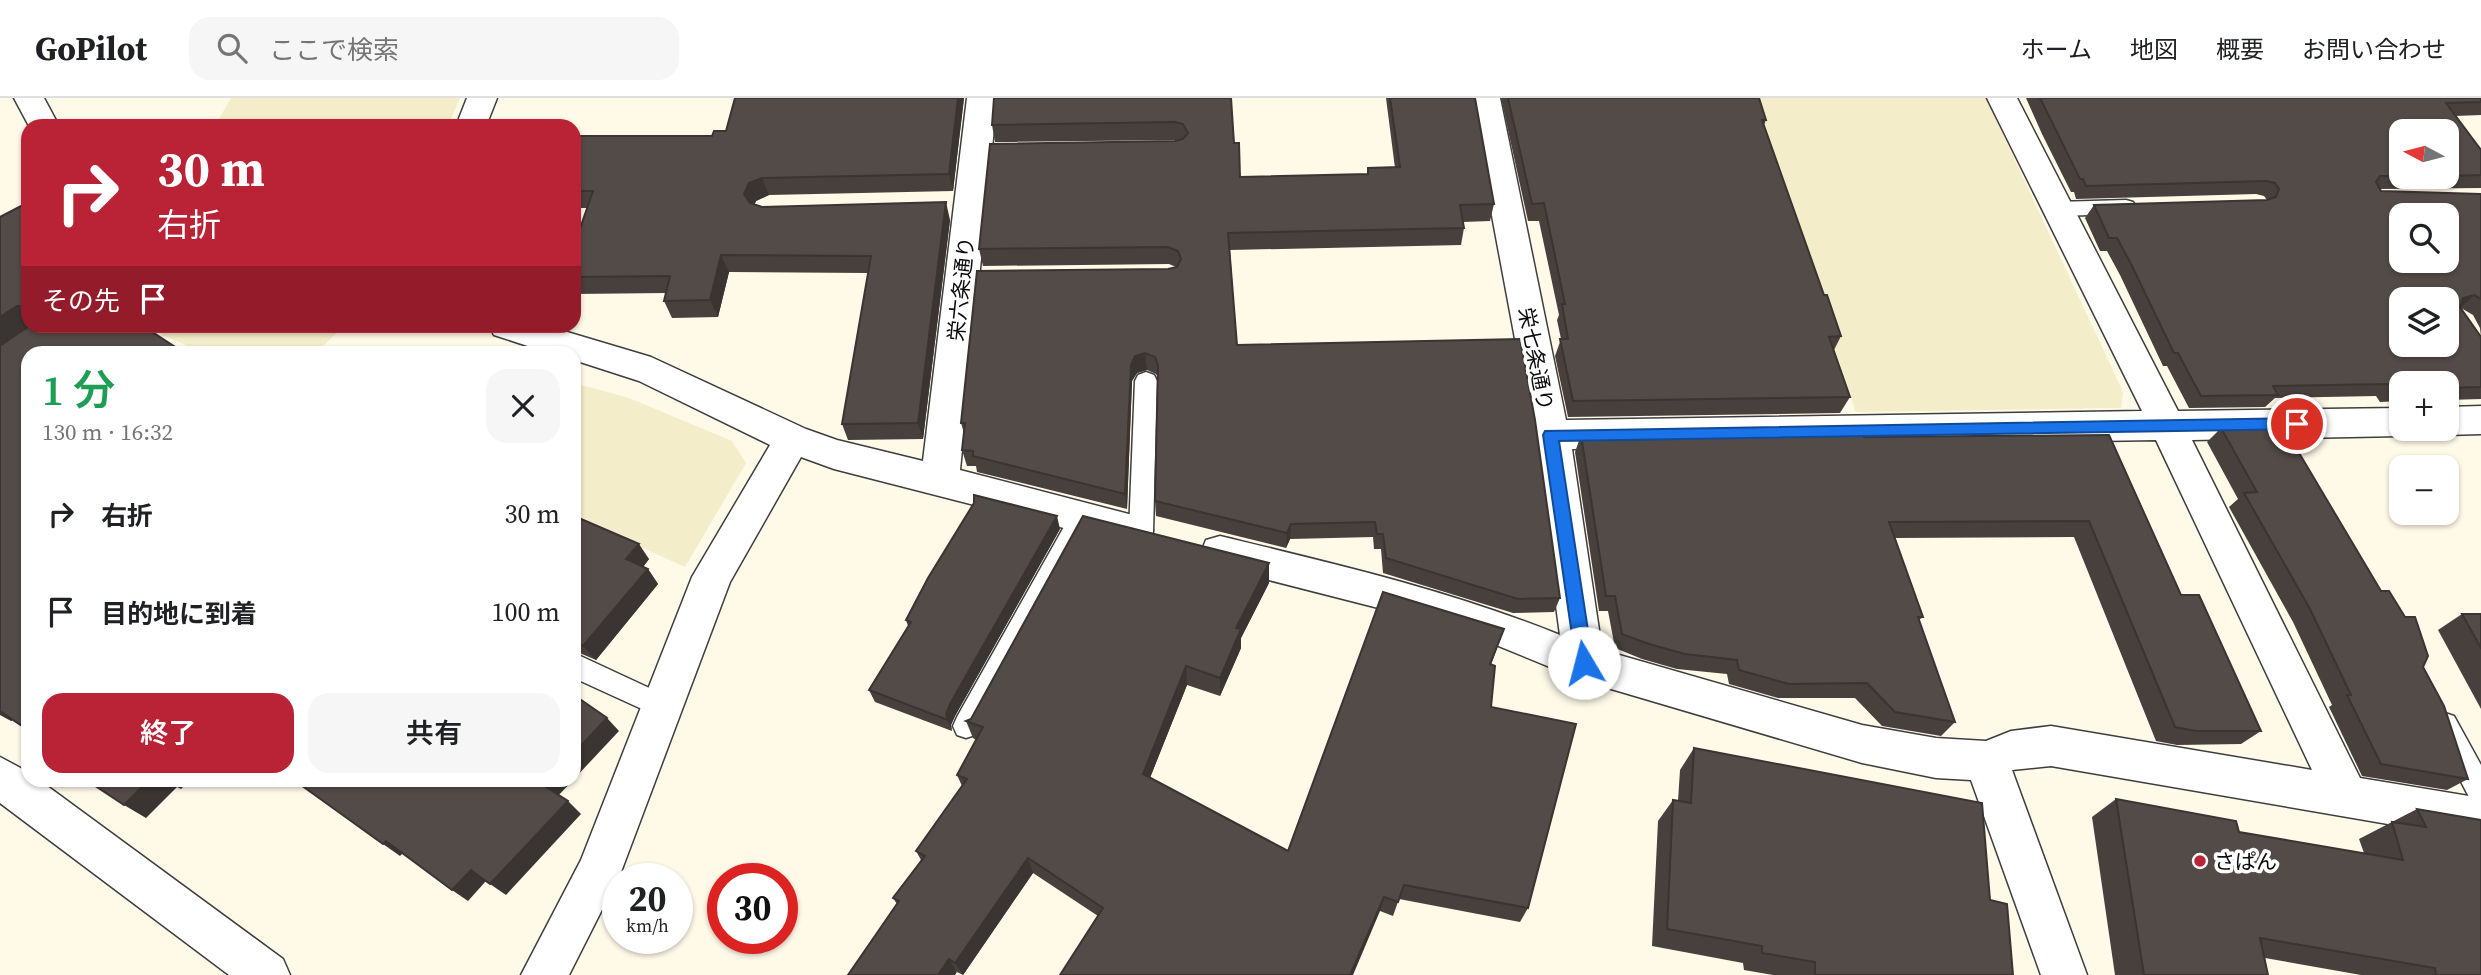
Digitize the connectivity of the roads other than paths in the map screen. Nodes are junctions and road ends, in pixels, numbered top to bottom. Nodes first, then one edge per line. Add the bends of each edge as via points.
1 (482, 98) edge
2 (982, 98) edge
3 (1485, 98) edge
4 (2003, 98) edge
5 (474, 119) edge
6 (2149, 207) edge
7 (2056, 209) junction
8 (528, 333) edge
9 (570, 346) edge
10 (581, 349) edge
11 (1146, 381) dead end
12 (2481, 420) edge
13 (2459, 421) edge
14 (2389, 422) edge
15 (2167, 426) junction
16 (1551, 435) junction
17 (793, 439) junction
18 (940, 479) junction
19 (1083, 516) junction
20 (1141, 532) junction
21 (1584, 663) junction
22 (581, 668) edge
23 (2432, 701) edge
24 (664, 707) junction
25 (966, 726) dead end
26 (1986, 761) junction
27 (0, 777) edge
28 (2481, 792) edge
29 (2347, 798) junction
30 (2481, 819) edge
31 (267, 975) edge
32 (544, 975) edge
33 (2064, 975) edge

1 - 5 street
2 - 18 street, 栄六条通り via 988,152 956,205 977,277
3 - 16 street, 栄七条通り
4 - 7 street
6 - 7 lane
7 - 15 street
8 - 9 street
10 - 17 street via 650,371
11 - 20 lane
12 - 13 street
14 - 15 street
15 - 16 street
15 - 29 street
16 - 21 street, 栄七条通り
17 - 18 street via 834,454
17 - 24 street via 712,578
18 - 19 street
19 - 20 street
19 - 25 lane
20 - 21 street via 1394,595 1491,625
21 - 26 street via 1862,744 1936,758
22 - 24 lane
23 - 28 lane
24 - 32 street via 599,872
26 - 29 street via 2011,751 2051,746
26 - 33 street
27 - 31 street
29 - 30 street

